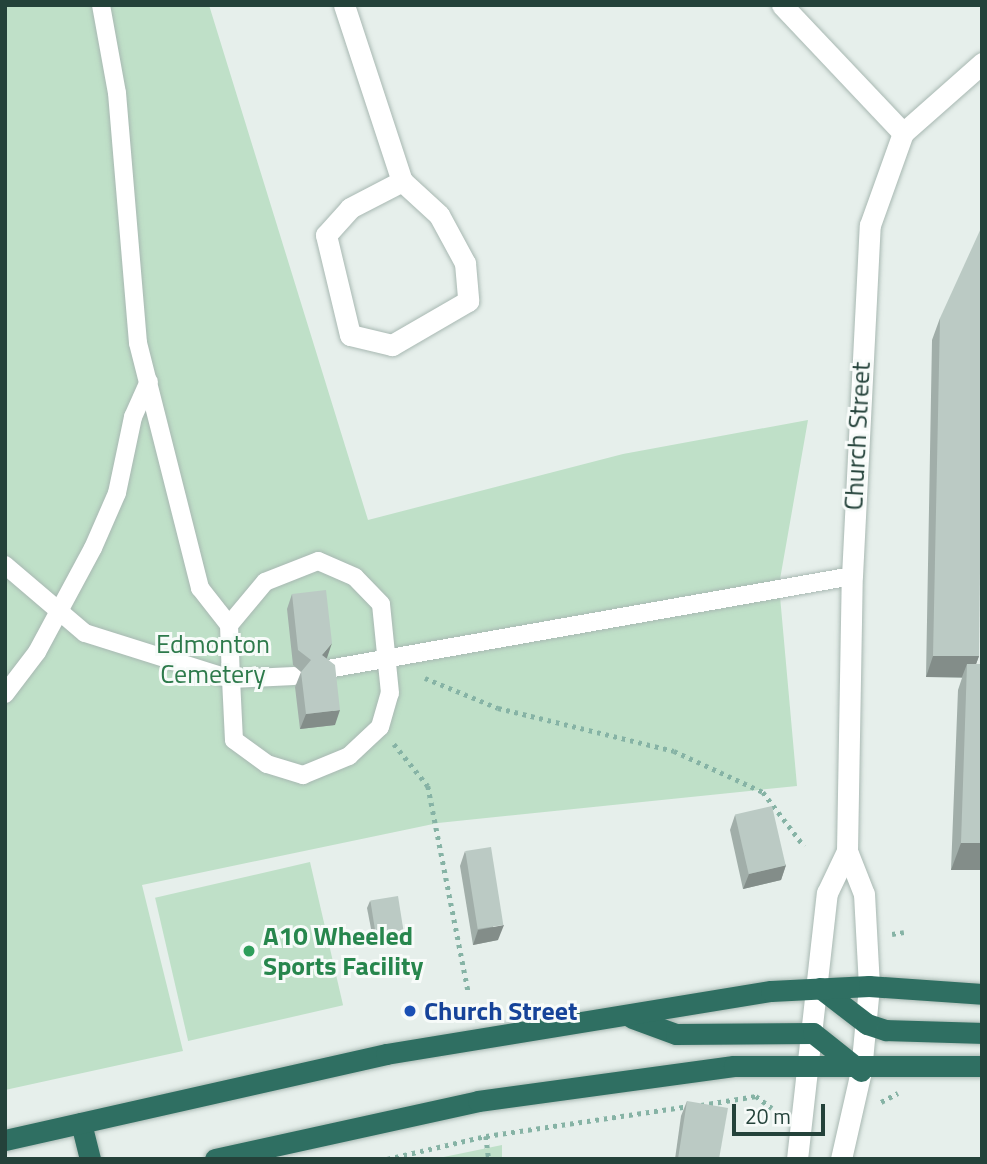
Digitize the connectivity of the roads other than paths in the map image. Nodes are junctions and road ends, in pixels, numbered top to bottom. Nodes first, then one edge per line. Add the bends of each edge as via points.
1 (101, 5) edge
2 (344, 5) edge
3 (782, 5) edge
4 (982, 63) edge
5 (903, 133) junction
6 (402, 181) junction
7 (149, 381) junction
8 (5, 565) edge
9 (852, 576) junction
10 (60, 612) junction
11 (229, 625) junction
12 (386, 661) junction
13 (328, 669) edge
14 (294, 676) dead end
15 (231, 679) junction
16 (5, 694) edge
17 (847, 851) junction
18 (869, 986) junction
19 (820, 988) junction
20 (982, 995) edge
21 (632, 1018) junction
22 (867, 1024) junction
23 (813, 1033) junction
24 (982, 1033) edge
25 (982, 1066) edge
26 (811, 1068) junction
27 (861, 1071) junction
28 (82, 1123) junction
29 (5, 1140) edge
30 (218, 1158) edge
31 (90, 1159) edge
32 (797, 1159) edge
33 (841, 1159) edge

1 - 7 lane via 117,93 138,343
2 - 6 main road
3 - 5 main road
4 - 5 main road, Church Street
5 - 9 main road, Church Street via 870,225
6 - 6 main road via 439,215 464,263 468,301 392,345 350,335 326,235 351,208
7 - 10 lane via 133,417 117,493
7 - 11 lane via 200,588
8 - 10 lane
9 - 12 lane
9 - 17 main road, Church Street
10 - 15 lane via 85,634
10 - 16 lane
11 - 12 lane via 265,582 318,562 355,577 381,604
11 - 15 lane
12 - 13 lane
12 - 15 lane via 390,693 380,727 349,756 303,775 267,764 234,740
14 - 15 lane
17 - 18 main road, Church Street via 864,894
17 - 19 main road, Church Street via 827,893
18 - 19 highway
18 - 20 highway
18 - 22 main road, Church Street
19 - 21 highway via 676,1005
19 - 22 highway
19 - 23 main road, Church Street
21 - 23 highway via 676,1034
21 - 28 highway via 386,1054
22 - 24 highway
22 - 27 main road, Church Street
23 - 26 main road, Church Street
23 - 27 highway
25 - 27 highway
26 - 27 highway
26 - 30 highway via 734,1066 478,1101
26 - 32 main road, Church Street
27 - 33 main road, Church Street
28 - 29 highway
28 - 31 highway

